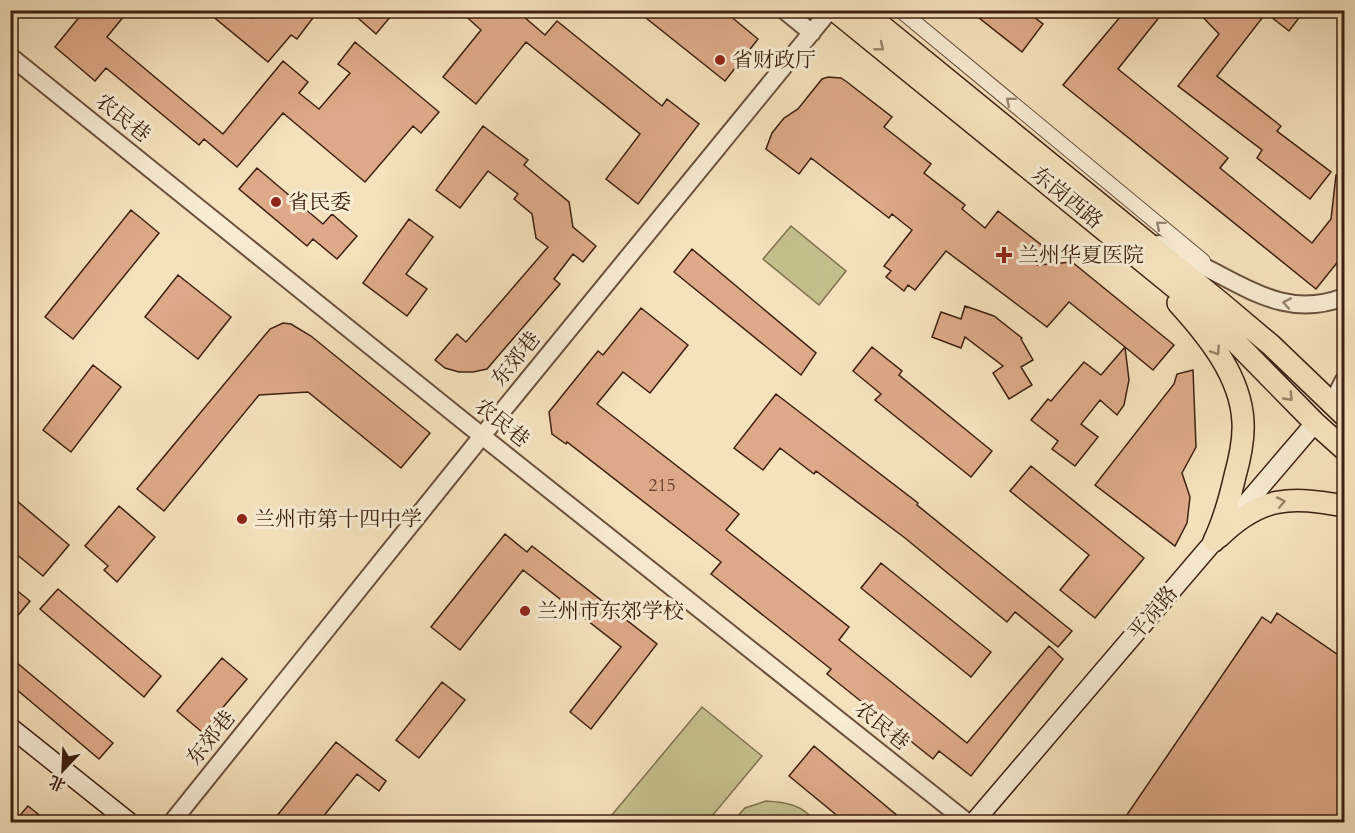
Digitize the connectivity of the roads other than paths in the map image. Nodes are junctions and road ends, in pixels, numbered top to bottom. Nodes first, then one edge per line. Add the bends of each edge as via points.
1 (784, 10) edge
2 (832, 10) edge
3 (861, 10) edge
4 (900, 10) edge
5 (812, 33) junction
6 (10, 56) edge
7 (1128, 237) junction
8 (1221, 276) junction
9 (1344, 297) edge
10 (1344, 380) edge
11 (1340, 404) edge
12 (1315, 423) junction
13 (482, 436) junction
14 (1344, 449) edge
15 (1344, 506) edge
16 (1214, 541) junction
17 (10, 727) edge
18 (129, 822) edge
19 (172, 822) edge
20 (967, 822) edge
21 (974, 822) edge

1 - 5 street
2 - 5 street, 东郊巷
2 -> 7 main road, 东岗西路
3 - 7 main road, 东岗西路
8 -> 4 street, 东岗西路
5 - 13 street, 东郊巷
6 - 13 street, 农民巷
7 - 8 street
7 - 11 main road, 东岗西路 via 1271,345
7 -> 12 main road, 东岗西路
7 -> 16 main road via 1199,327 1224,364 1238,395 1243,420 1241,451 1227,510
9 -> 8 street via 1314,306 1290,304 1249,291
10 - 11 street, 平凉路
11 - 12 main road, 平凉路
12 - 14 main road, 东岗西路
12 - 16 main road, 平凉路
13 - 19 street, 东郊巷
13 - 20 street, 农民巷
16 -> 15 main road via 1240,518 1266,505 1297,499
16 - 21 main road, 平凉路
17 - 18 main road

